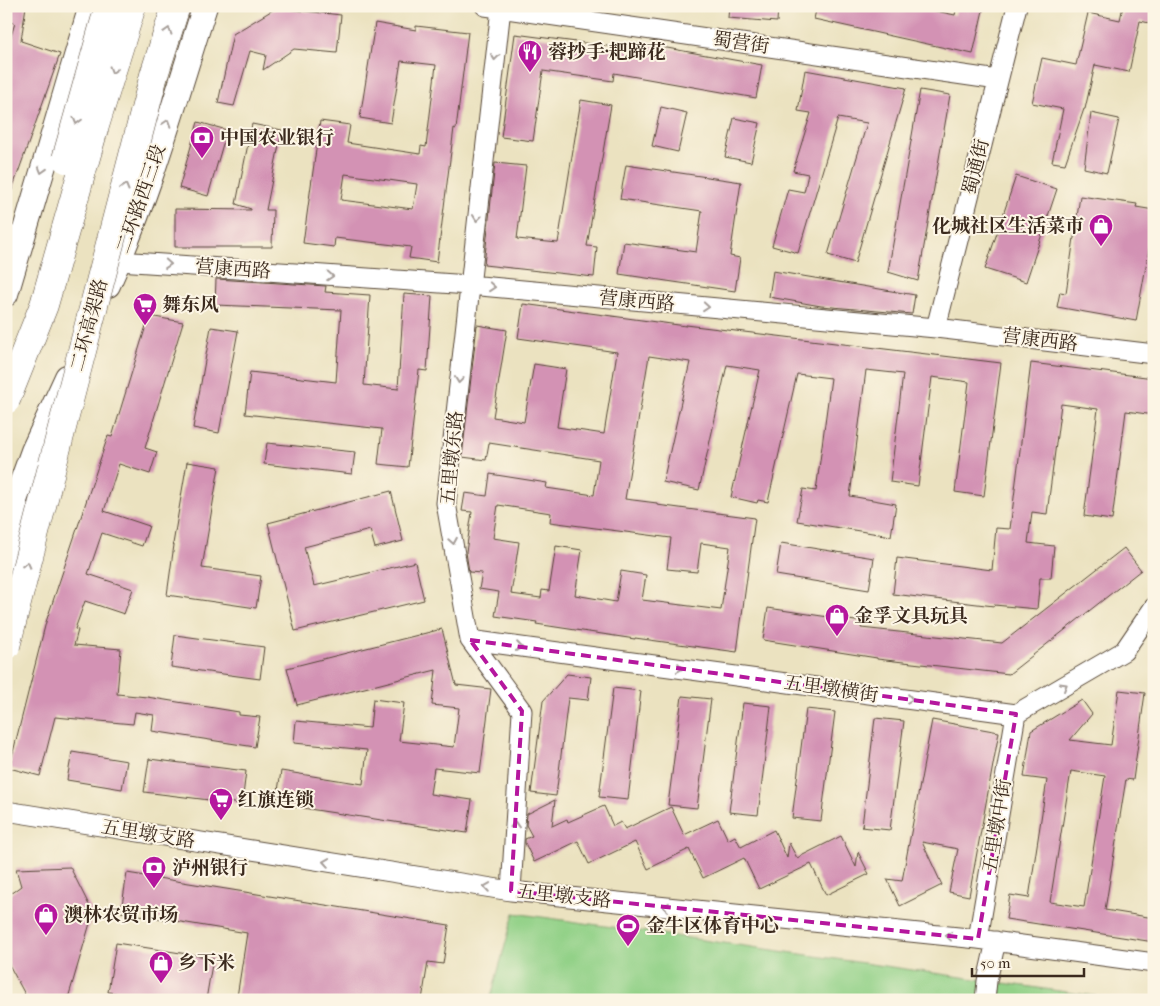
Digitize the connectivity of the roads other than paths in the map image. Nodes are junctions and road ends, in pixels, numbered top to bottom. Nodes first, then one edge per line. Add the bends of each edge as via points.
1 (91, 6) edge
2 (109, 6) edge
3 (132, 6) edge
4 (176, 6) edge
5 (205, 6) edge
6 (1017, 6) edge
7 (493, 7) edge
8 (603, 15) edge
9 (998, 80) junction
10 (14, 236) edge
11 (119, 261) junction
12 (469, 285) junction
13 (6, 294) edge
14 (936, 328) junction
15 (1154, 354) edge
16 (6, 399) edge
17 (33, 451) junction
18 (6, 526) edge
19 (6, 566) edge
20 (1154, 607) edge
21 (470, 640) junction
22 (6, 646) edge
23 (1016, 714) junction
24 (6, 812) edge
25 (511, 891) junction
26 (987, 940) junction
27 (1154, 963) edge
28 (985, 1000) edge

1 -> 10 main road
2 -> 16 highway, bridge via 21,329
3 -> 16 highway, bridge via 44,305
22 -> 4 highway, 二环高架路, bridge via 154,75
11 -> 5 main road, 二环路西三段 via 144,195
6 - 9 street, 蜀通街
7 - 8 street, 蜀营街
7 -> 12 street, 五里墩东路
8 - 9 street, 蜀营街
9 - 14 street, 蜀通街
10 - 13 main road
11 -> 12 street, 营康西路
11 - 17 main road, 二环路西三段
12 -> 14 street, 营康西路
12 -> 21 street, 五里墩东路 via 446,503
14 - 15 street, 营康西路
17 - 18 main road, 二环路西三段
17 - 19 street
23 -> 20 street via 1124,651
21 -> 23 street, 五里墩横街
25 -> 21 street, 五里墩东路 via 522,711
23 - 26 street, 五里墩中街
25 -> 24 street, 五里墩支路
26 -> 25 street, 五里墩支路
26 - 27 street, 五里墩支路
26 - 28 street, 五里墩中街

